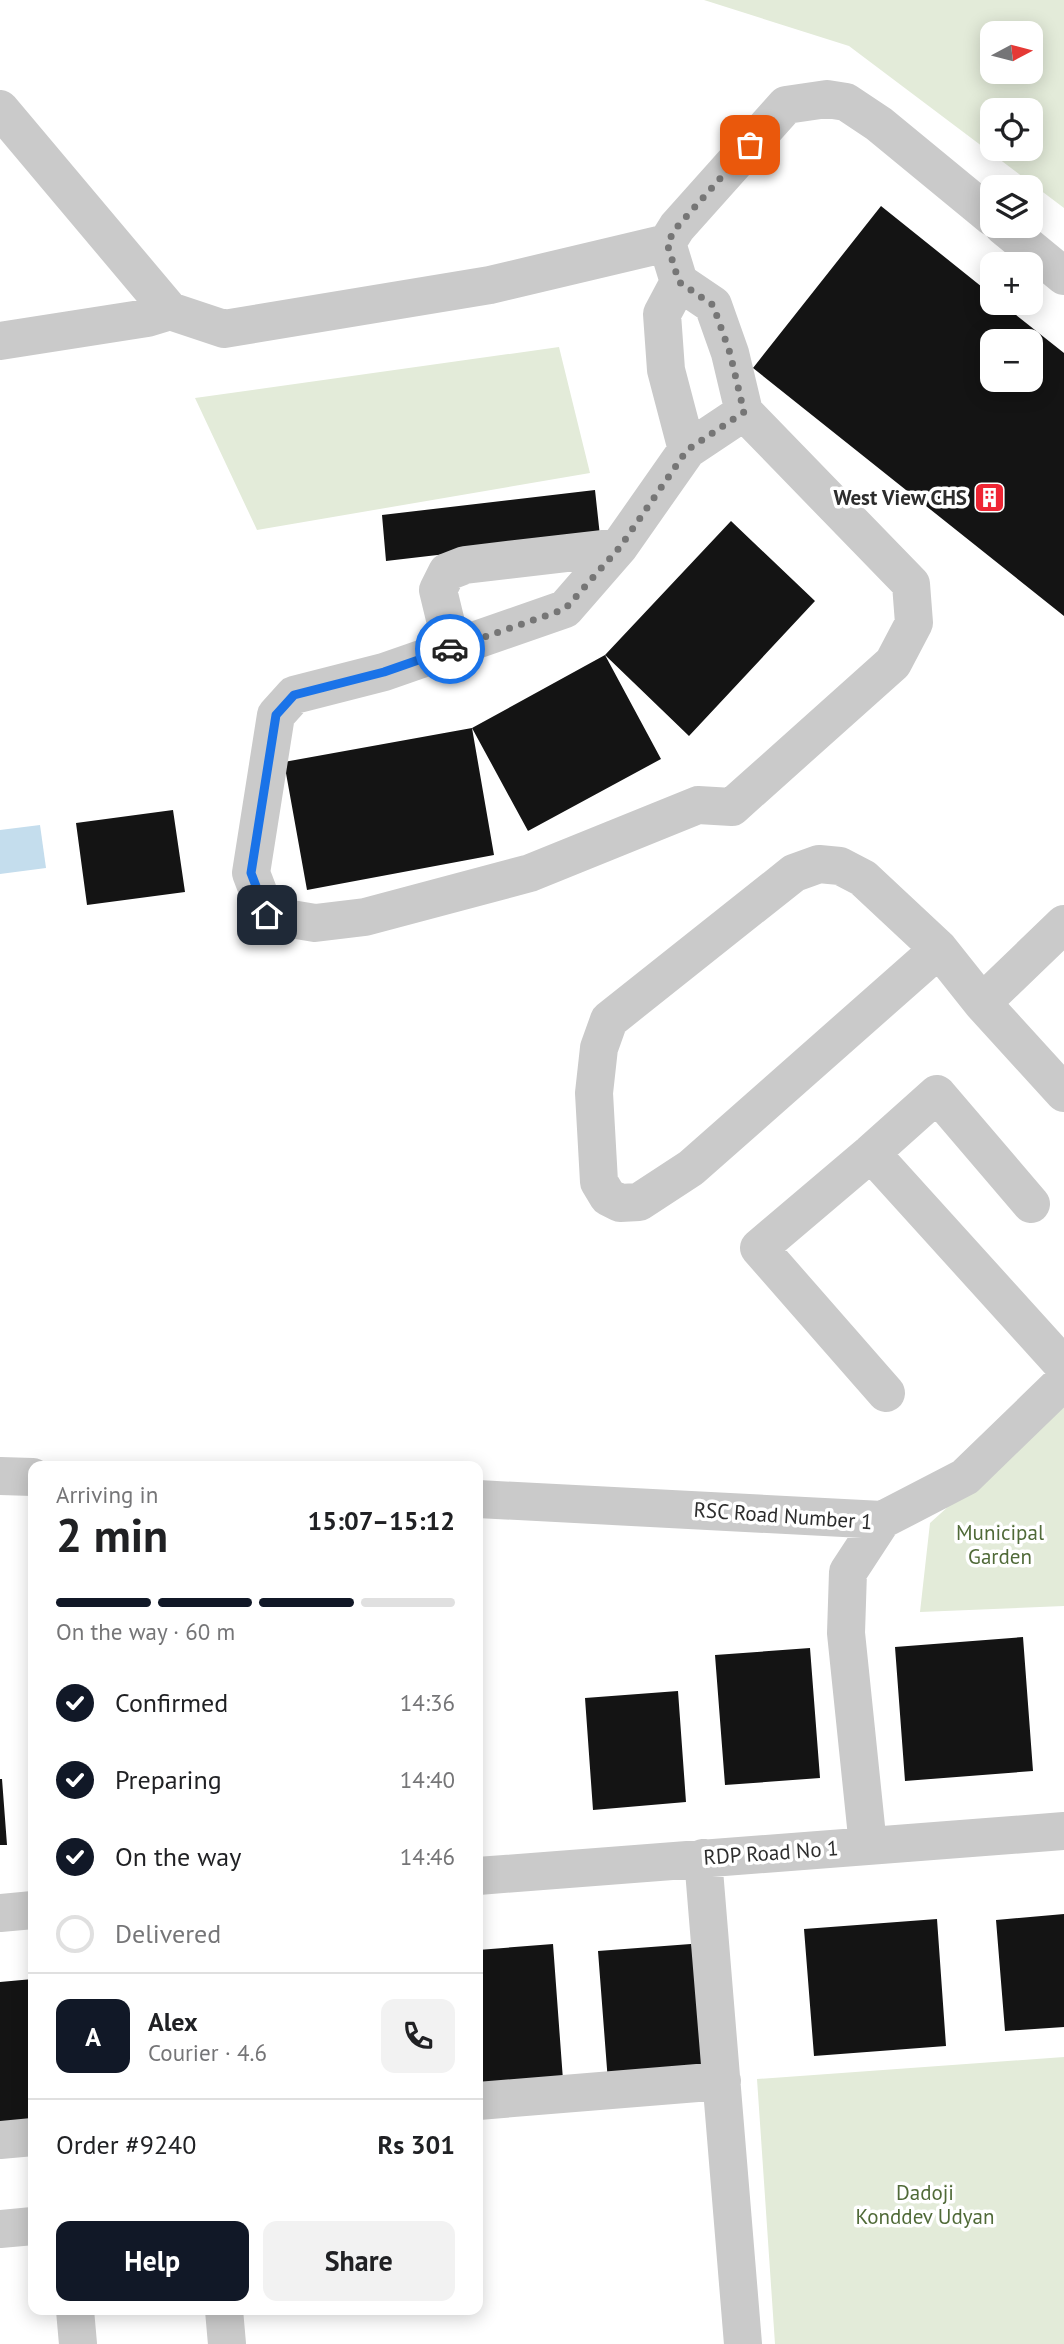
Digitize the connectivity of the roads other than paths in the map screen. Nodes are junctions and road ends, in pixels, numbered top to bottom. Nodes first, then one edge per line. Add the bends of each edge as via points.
1 (0, 109) edge
2 (980, 207) edge
3 (1018, 238) edge
4 (667, 243) junction
5 (1064, 276) edge
6 (679, 282) junction
7 (170, 311) junction
8 (0, 341) edge
9 (744, 412) junction
10 (687, 450) junction
11 (620, 547) junction
12 (452, 648) junction
13 (1064, 925) edge
14 (939, 949) junction
15 (982, 1003) junction
16 (1064, 1093) edge
17 (872, 1153) junction
18 (1031, 1204) dead end
19 (1064, 1366) edge
20 (1064, 1381) edge
21 (886, 1393) dead end
22 (0, 1476) edge
23 (28, 1477) edge
24 (483, 1499) edge
25 (882, 1520) junction
26 (1064, 1830) edge
27 (868, 1846) junction
28 (703, 1858) junction
29 (483, 1876) edge
30 (28, 1910) edge
31 (0, 1913) edge
32 (722, 2081) junction
33 (483, 2101) edge
34 (28, 2137) edge
35 (0, 2140) edge
36 (28, 2226) edge
37 (0, 2229) edge
38 (75, 2315) edge
39 (224, 2315) edge
40 (78, 2344) edge
41 (227, 2344) edge
42 (743, 2344) edge

1 - 7 street
2 - 4 street via 879,124 846,102 827,99 786,104
3 - 5 street
4 - 6 street
4 - 7 street via 490,285 225,329
6 - 9 street via 713,305
6 - 10 street via 662,314 666,370
7 - 8 street
9 - 10 street
9 - 12 street via 911,584 914,623 893,663 732,807 698,805 530,873 365,917 315,923 267,915 251,873 276,715 294,695 384,672
10 - 11 street
11 - 12 street via 565,609
11 - 12 street via 466,565 447,572 438,590
13 - 15 street
14 - 14 street via 863,878 841,866 819,864 794,873 609,1020 599,1048 594,1093 599,1182 608,1197 620,1203 639,1202 691,1168
14 - 15 street
15 - 16 street
17 - 18 street via 937,1094
17 - 19 street
17 - 21 street via 759,1248
20 - 25 street via 965,1478
22 - 23 street
24 - 25 street, RSC Road Number 1
25 - 27 street, RSC Road Number 1 via 848,1572 846,1633
26 - 27 street, RDP Road No 1
27 - 28 street, RDP Road No 1
28 - 29 street, RDP Road No 1
28 - 32 street
30 - 31 street
32 - 33 street
32 - 42 street
34 - 35 street
36 - 37 street
38 - 40 street
39 - 41 street

